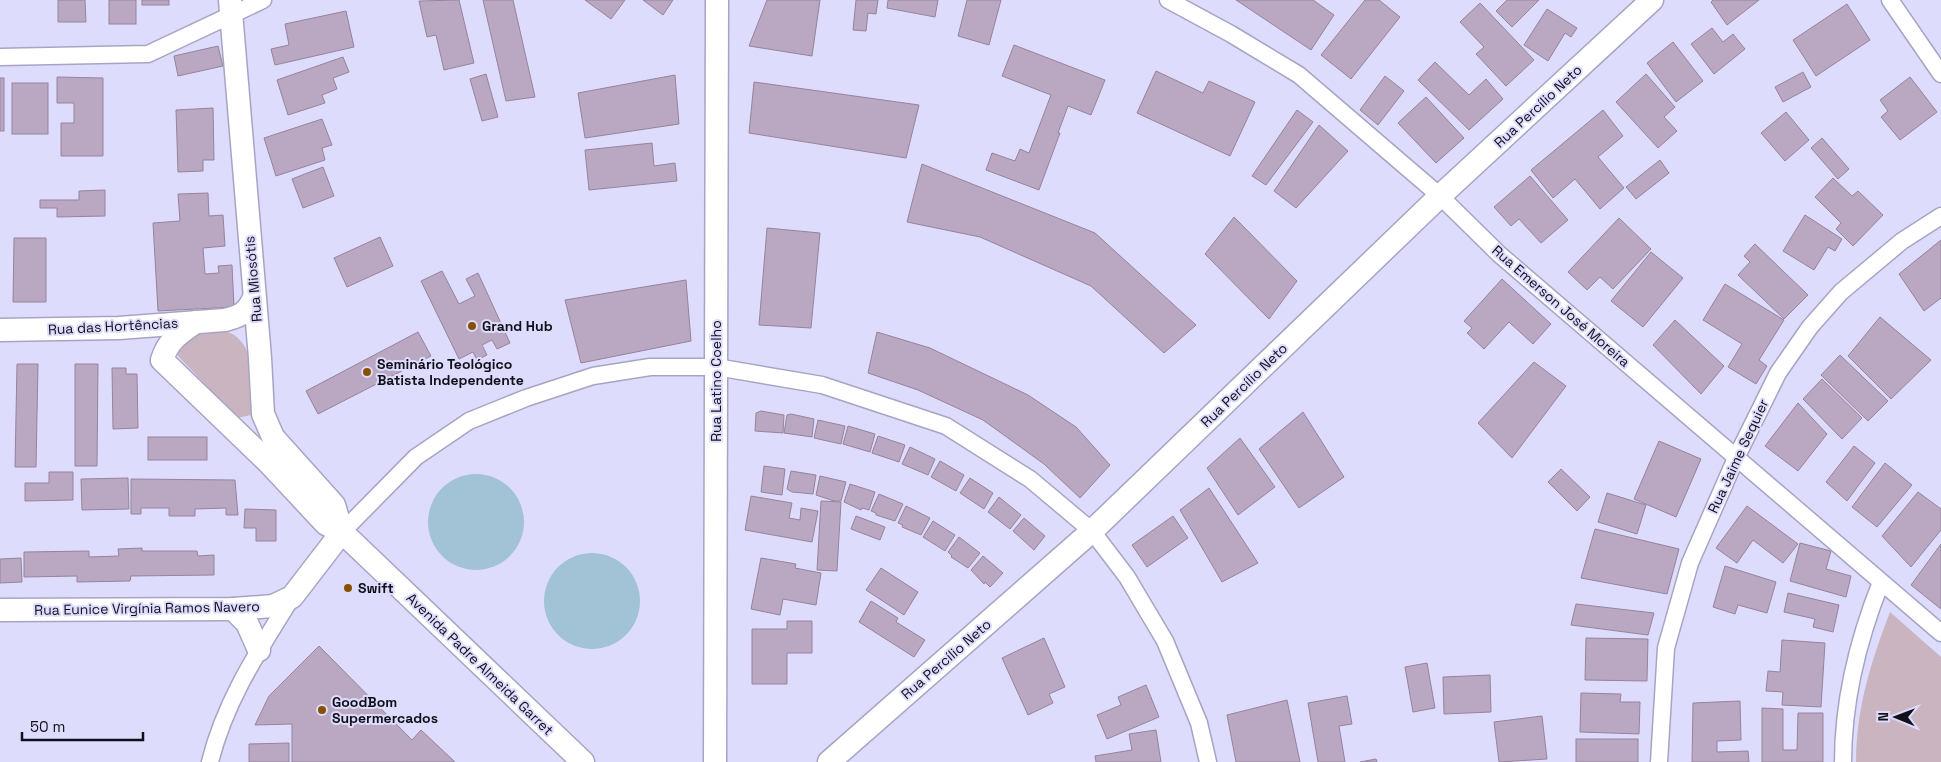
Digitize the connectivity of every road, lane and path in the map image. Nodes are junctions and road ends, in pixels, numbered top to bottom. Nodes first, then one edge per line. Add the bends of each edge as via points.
1 (263, 0) edge
2 (717, 0) edge
3 (1168, 0) edge
4 (1652, 0) edge
5 (1890, 0) edge
6 (230, 7) edge
7 (0, 56) edge
8 (1941, 74) edge
9 (1440, 196) junction
10 (1941, 216) edge
11 (254, 298) junction
12 (225, 320) junction
13 (196, 322) junction
14 (0, 330) edge
15 (260, 358) junction
16 (716, 367) junction
17 (262, 414) junction
18 (226, 424) junction
19 (1736, 458) junction
20 (1092, 531) junction
21 (342, 532) junction
22 (1882, 582) junction
23 (292, 597) junction
24 (233, 609) junction
25 (0, 610) edge
26 (1941, 633) edge
27 (259, 650) junction
28 (210, 762) edge
29 (583, 762) edge
30 (715, 762) edge
31 (829, 762) edge
32 (1208, 762) edge
33 (1659, 762) edge
34 (1843, 762) edge

1 - 6 street
2 - 16 main road, Rua Latino Coelho
3 - 9 street, Rua Emerson José Moreira via 1299,75
4 - 9 main road, Rua Percílio Neto
5 - 8 street
6 - 7 street via 148,54
6 - 11 main road, Rua Miosótis
9 - 19 street, Rua Emerson José Moreira via 1499,254
9 - 20 main road, Rua Percílio Neto
10 - 19 street, Rua Jaime Sequier via 1902,241 1841,292 1810,327 1778,372
11 - 12 main road, Rua das Hortências via 248,311
11 - 15 main road, Rua Miosótis
12 - 13 main road, Rua das Hortências
12 - 15 main road via 250,342
13 - 14 main road, Rua das Hortências via 119,328
13 - 18 main road, Avenida Padre Almeida Garret via 173,338 162,360
15 - 17 main road, Rua Miosótis
16 - 20 street via 822,384 946,426 1030,479
16 - 21 street via 650,367 593,376 469,421 416,457
16 - 30 main road, Rua Latino Coelho
17 - 18 main road via 250,423
17 - 21 main road, Rua Miosótis via 273,437 334,505
18 - 21 main road, Avenida Padre Almeida Garret via 270,463 326,524
19 - 22 street, Rua Emerson José Moreira
19 - 33 street, Rua Jaime Sequier via 1690,563 1666,648
20 - 31 main road, Rua Percílio Neto
20 - 32 street via 1127,578 1165,641 1200,723
21 - 23 main road
21 - 29 main road, Avenida Padre Almeida Garret
22 - 26 street, Rua Emerson José Moreira
22 - 34 street via 1866,620 1853,667 1843,735
23 - 24 main road, Rua Eunice Virgínia Ramos Navero via 274,606
23 - 27 street
24 - 25 main road, Rua Eunice Virgínia Ramos Navero
24 - 27 main road via 247,623
27 - 28 street via 216,734

